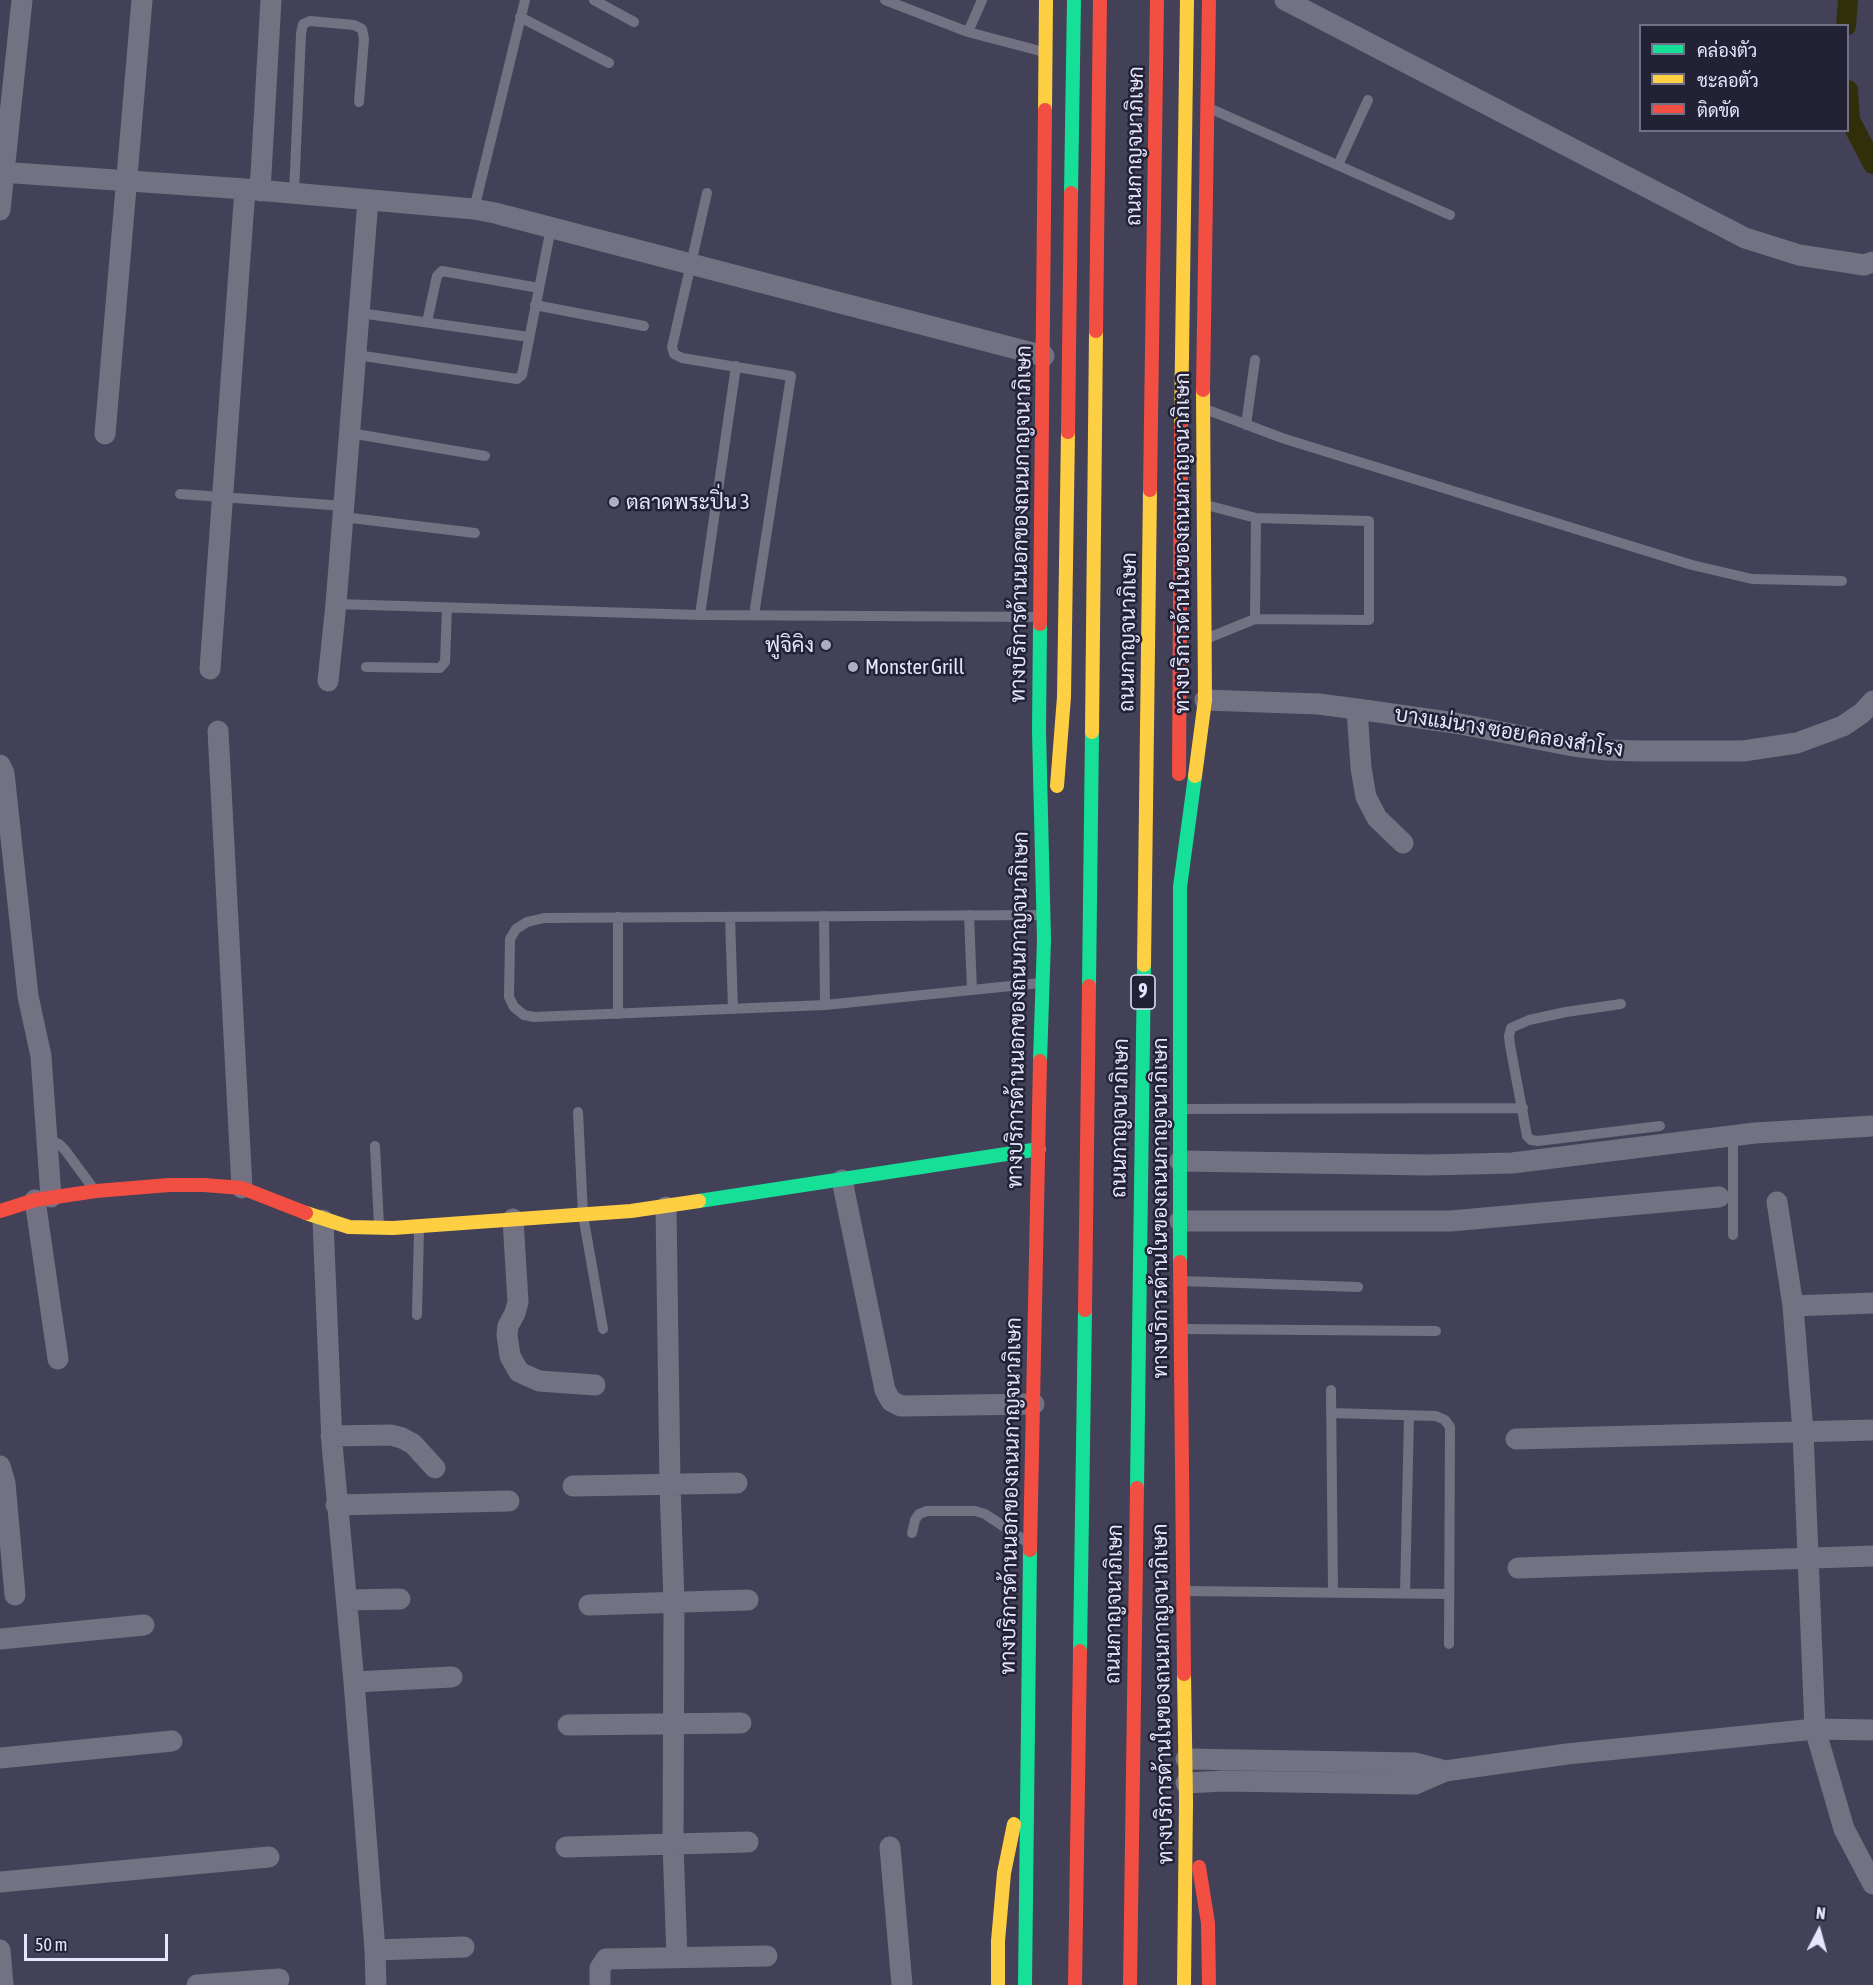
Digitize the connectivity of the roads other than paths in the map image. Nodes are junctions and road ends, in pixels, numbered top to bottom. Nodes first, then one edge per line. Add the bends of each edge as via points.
1 (21, 0) edge
2 (142, 0) edge
3 (271, 0) edge
4 (525, 0) edge
5 (594, 0) edge
6 (885, 0) edge
7 (982, 0) edge
8 (1046, 0) edge
9 (1074, 0) edge
10 (1100, 0) edge
11 (1157, 0) edge
12 (1187, 0) edge
13 (1209, 0) edge
14 (1285, 0) edge
15 (520, 17) junction
16 (634, 22) dead end
17 (968, 32) junction
18 (1046, 52) junction
19 (609, 63) dead end
20 (1368, 100) dead end
21 (359, 102) dead end
22 (1207, 107) junction
23 (1338, 165) junction
24 (2, 172) edge
25 (127, 181) junction
26 (252, 190) junction
27 (294, 193) junction
28 (706, 194) dead end
29 (368, 200) junction
30 (474, 209) junction
31 (0, 210) edge
32 (1450, 215) dead end
33 (551, 228) junction
34 (1868, 263) edge
35 (689, 264) junction
36 (539, 288) junction
37 (536, 305) junction
38 (360, 312) junction
39 (427, 322) junction
40 (644, 326) dead end
41 (529, 337) junction
42 (357, 355) junction
43 (1044, 356) junction
44 (1255, 360) dead end
45 (736, 366) junction
46 (1203, 409) junction
47 (1246, 425) junction
48 (350, 433) junction
49 (105, 434) dead end
50 (485, 456) dead end
51 (180, 494) dead end
52 (221, 497) junction
53 (1203, 504) junction
54 (343, 512) junction
55 (1256, 518) junction
56 (475, 533) dead end
57 (1842, 581) dead end
58 (336, 604) junction
59 (447, 608) junction
60 (700, 615) junction
61 (754, 615) junction
62 (1040, 617) junction
63 (1255, 619) junction
64 (1204, 639) junction
65 (366, 667) dead end
66 (210, 669) dead end
67 (328, 681) dead end
68 (1205, 700) junction
69 (1873, 701) edge
70 (1357, 709) junction
71 (218, 731) dead end
72 (0, 765) edge
73 (1403, 843) dead end
74 (1180, 887) junction
75 (969, 915) junction
76 (1044, 915) junction
77 (824, 916) junction
78 (618, 917) junction
79 (730, 917) junction
80 (1044, 940) junction
81 (1043, 983) junction
82 (972, 990) junction
83 (1621, 1004) dead end
84 (825, 1005) junction
85 (733, 1009) junction
86 (618, 1014) junction
87 (1523, 1108) junction
88 (1181, 1109) junction
89 (578, 1112) dead end
90 (1660, 1126) dead end
91 (1873, 1126) edge
92 (1732, 1136) junction
93 (48, 1139) junction
94 (375, 1146) dead end
95 (1039, 1149) junction
96 (1180, 1161) junction
97 (842, 1179) junction
98 (242, 1188) junction
99 (96, 1191) junction
100 (1719, 1197) dead end
101 (43, 1199) junction
102 (1777, 1202) dead end
103 (666, 1207) junction
104 (0, 1211) edge
105 (583, 1215) junction
106 (513, 1219) junction
107 (323, 1220) junction
108 (1180, 1221) junction
109 (419, 1226) junction
110 (379, 1228) junction
111 (1733, 1235) dead end
112 (1180, 1281) junction
113 (1358, 1287) dead end
114 (1873, 1303) edge
115 (1793, 1306) junction
116 (417, 1315) dead end
117 (603, 1329) dead end
118 (1180, 1329) junction
119 (1436, 1332) dead end
120 (58, 1359) dead end
121 (595, 1385) dead end
122 (1331, 1390) dead end
123 (1034, 1404) junction
124 (1331, 1413) junction
125 (1408, 1416) junction
126 (1873, 1430) edge
127 (1803, 1432) junction
128 (331, 1436) junction
129 (1516, 1439) dead end
130 (0, 1466) edge
131 (435, 1468) dead end
132 (737, 1483) dead end
133 (670, 1484) junction
134 (573, 1486) dead end
135 (509, 1501) dead end
136 (336, 1505) junction
137 (912, 1533) dead end
138 (1030, 1544) junction
139 (1873, 1556) edge
140 (1806, 1559) junction
141 (1518, 1568) dead end
142 (1183, 1591) junction
143 (1333, 1592) junction
144 (1405, 1593) junction
145 (1449, 1594) junction
146 (15, 1595) dead end
147 (400, 1599) dead end
148 (347, 1600) junction
149 (748, 1600) dead end
150 (674, 1603) junction
151 (589, 1605) dead end
152 (144, 1625) dead end
153 (0, 1638) edge
154 (1449, 1644) dead end
155 (452, 1677) dead end
156 (354, 1682) junction
157 (741, 1723) dead end
158 (674, 1724) junction
159 (568, 1725) dead end
160 (1815, 1729) junction
161 (1873, 1730) edge
162 (172, 1741) dead end
163 (1028, 1753) junction
164 (0, 1758) edge
165 (1186, 1759) junction
166 (1445, 1771) junction
167 (1186, 1793) junction
168 (748, 1842) dead end
169 (673, 1844) junction
170 (566, 1847) dead end
171 (890, 1847) dead end
172 (269, 1857) dead end
173 (0, 1882) edge
174 (1873, 1884) edge
175 (464, 1947) dead end
176 (0, 1950) edge
177 (375, 1950) junction
178 (767, 1956) dead end
179 (677, 1958) junction
180 (279, 1979) dead end
181 (3, 1985) edge
182 (197, 1985) edge
183 (376, 1985) edge
184 (600, 1985) edge
185 (902, 1985) edge
186 (998, 1985) edge
187 (1025, 1985) edge
188 (1075, 1985) edge
189 (1130, 1985) edge
190 (1184, 1985) edge
191 (1209, 1985) edge

1 - 24 street
2 - 25 street
3 - 26 street
4 - 15 lane
5 - 16 lane
6 - 17 lane
7 - 17 lane
8 - 18 main road, ทางบริการด้านนอกของถนนกาญจนาภิเษก
9 - 80 main road via 1064,697
10 - 188 main road, ถนนกาญจนาภิเษก
11 - 189 main road, ถนนกาญจนาภิเษก / 9
12 - 74 main road via 1179,602
13 - 22 main road, ทางบริการด้านในของถนนกาญจนาภิเษก
14 - 34 street via 1745,238 1798,255
15 - 19 lane
15 - 30 lane
17 - 18 lane
18 - 43 main road, ทางบริการด้านนอกของถนนกาญจนาภิเษก
20 - 23 lane
21 - 27 lane via 362,29 310,21 303,24
22 - 23 lane
22 - 46 main road, ทางบริการด้านในของถนนกาญจนาภิเษก
23 - 32 lane
24 - 25 street
24 - 31 street
25 - 26 street
25 - 49 street
26 - 27 street
26 - 52 street
27 - 29 street
28 - 35 lane
29 - 30 street
29 - 38 street
30 - 33 street
33 - 35 street
33 - 36 lane
35 - 43 street
35 - 45 lane via 672,346 674,354
36 - 37 lane
36 - 39 lane via 442,271 437,276
37 - 40 lane
37 - 41 lane
38 - 39 lane
38 - 42 street
39 - 41 lane
41 - 42 lane via 522,375 517,379
42 - 48 street
43 - 62 main road, ทางบริการด้านนอกของถนนกาญจนาภิเษก
44 - 47 lane
45 - 60 lane
45 - 61 lane via 791,376
46 - 47 lane
46 - 53 main road, ทางบริการด้านในของถนนกาญจนาภิเษก
47 - 57 lane via 1692,565 1752,579
48 - 50 lane
48 - 54 street
51 - 52 lane
52 - 54 lane
52 - 66 street
53 - 55 lane
53 - 64 main road, ทางบริการด้านในของถนนกาญจนาภิเษก
54 - 56 lane
54 - 58 street
55 - 63 lane
55 - 63 lane via 1369,521 1369,620
58 - 59 lane
58 - 67 street
59 - 60 lane
59 - 65 lane via 445,662 440,668
60 - 61 lane
61 - 62 lane
62 - 76 main road, ทางบริการด้านนอกของถนนกาญจนาภิเษก
63 - 64 lane
64 - 68 main road, ทางบริการด้านในของถนนกาญจนาภิเษก
68 - 70 street, บางแม่นาง ซอย คลองสำโรง
68 - 74 main road, ทางบริการด้านในของถนนกาญจนาภิเษก
69 - 70 street, บางแม่นาง ซอย คลองสำโรง via 1843,726 1797,743 1743,751 1607,750
70 - 73 street via 1366,797 1377,818
71 - 98 street
72 - 93 street via 4,773 28,996 41,1056
74 - 88 main road, ทางบริการด้านในของถนนกาญจนาภิเษก
75 - 76 lane
75 - 77 lane
75 - 82 lane
76 - 80 main road, ทางบริการด้านนอกของถนนกาญจนาภิเษก
77 - 79 lane
77 - 84 lane
78 - 79 lane
78 - 86 lane
78 - 86 lane via 544,918 516,929 510,939 509,998 524,1015 534,1017
79 - 85 lane
80 - 81 main road, ทางบริการด้านนอกของถนนกาญจนาภิเษก
81 - 82 lane
81 - 95 main road, ทางบริการด้านนอกของถนนกาญจนาภิเษก
82 - 84 lane
83 - 87 lane via 1529,1020 1511,1028 1509,1036
84 - 85 lane
85 - 86 lane
87 - 88 lane
87 - 90 lane via 1527,1136 1538,1141
88 - 96 main road, ทางบริการด้านในของถนนกาญจนาภิเษก
89 - 105 lane
91 - 92 street
92 - 96 street via 1512,1163
92 - 111 lane
93 - 99 lane via 65,1150
93 - 101 street
94 - 110 lane
95 - 97 main road
95 - 123 main road, ทางบริการด้านนอกของถนนกาญจนาภิเษก
96 - 108 main road, ทางบริการด้านในของถนนกาญจนาภิเษก
97 - 103 main road
97 - 123 street via 885,1390 891,1401 901,1406
98 - 99 main road via 169,1185
98 - 107 main road
99 - 101 main road
100 - 108 street via 1462,1221
101 - 104 main road
101 - 120 street
102 - 115 street
103 - 105 main road
103 - 133 street
105 - 106 main road
105 - 117 lane
106 - 109 main road
106 - 121 street via 518,1302 508,1326 510,1356 519,1372 539,1382
107 - 110 main road via 349,1227
107 - 128 street
108 - 112 main road, ทางบริการด้านในของถนนกาญจนาภิเษก
109 - 110 main road
109 - 116 lane
112 - 113 lane
112 - 118 main road, ทางบริการด้านในของถนนกาญจนาภิเษก
114 - 115 street
115 - 127 street
118 - 119 lane
118 - 142 main road, ทางบริการด้านในของถนนกาญจนาภิเษก
122 - 124 lane
123 - 138 main road, ทางบริการด้านนอกของถนนกาญจนาภิเษก
124 - 125 lane
124 - 143 lane
125 - 144 lane
125 - 145 lane via 1436,1416 1450,1427
126 - 127 street
127 - 129 street
127 - 140 street
128 - 131 street via 402,1438
128 - 136 street
130 - 146 street via 5,1483
132 - 133 street
133 - 134 street
133 - 150 street
135 - 136 street
136 - 148 street
137 - 138 lane via 919,1514 927,1511 975,1511
138 - 163 main road, ทางบริการด้านนอกของถนนกาญจนาภิเษก
139 - 140 street
140 - 141 street
140 - 160 street
142 - 143 lane
142 - 165 main road, ทางบริการด้านในของถนนกาญจนาภิเษก
143 - 144 lane
144 - 145 lane
145 - 154 lane
147 - 148 street
148 - 156 street
149 - 150 street
150 - 151 street
150 - 158 street
152 - 153 street
155 - 156 street
156 - 177 street
157 - 158 street
158 - 159 street
158 - 169 street
160 - 161 street
160 - 166 street via 1567,1754
160 - 174 street via 1844,1829
162 - 164 street
163 - 186 main road via 1004,1873
163 - 187 main road, ทางบริการด้านนอกของถนนกาญจนาภิเษก
165 - 166 street via 1415,1764
165 - 167 main road, ทางบริการด้านในของถนนกาญจนาภิเษก
166 - 167 street via 1414,1784 1233,1781
167 - 190 main road, ทางบริการด้านในของถนนกาญจนาภิเษก
167 - 191 main road via 1208,1923
168 - 169 street
169 - 170 street
169 - 179 street
171 - 185 street
172 - 173 street
175 - 177 street
176 - 181 street
177 - 183 street
178 - 179 street
179 - 184 street via 606,1959 600,1968
180 - 182 street

